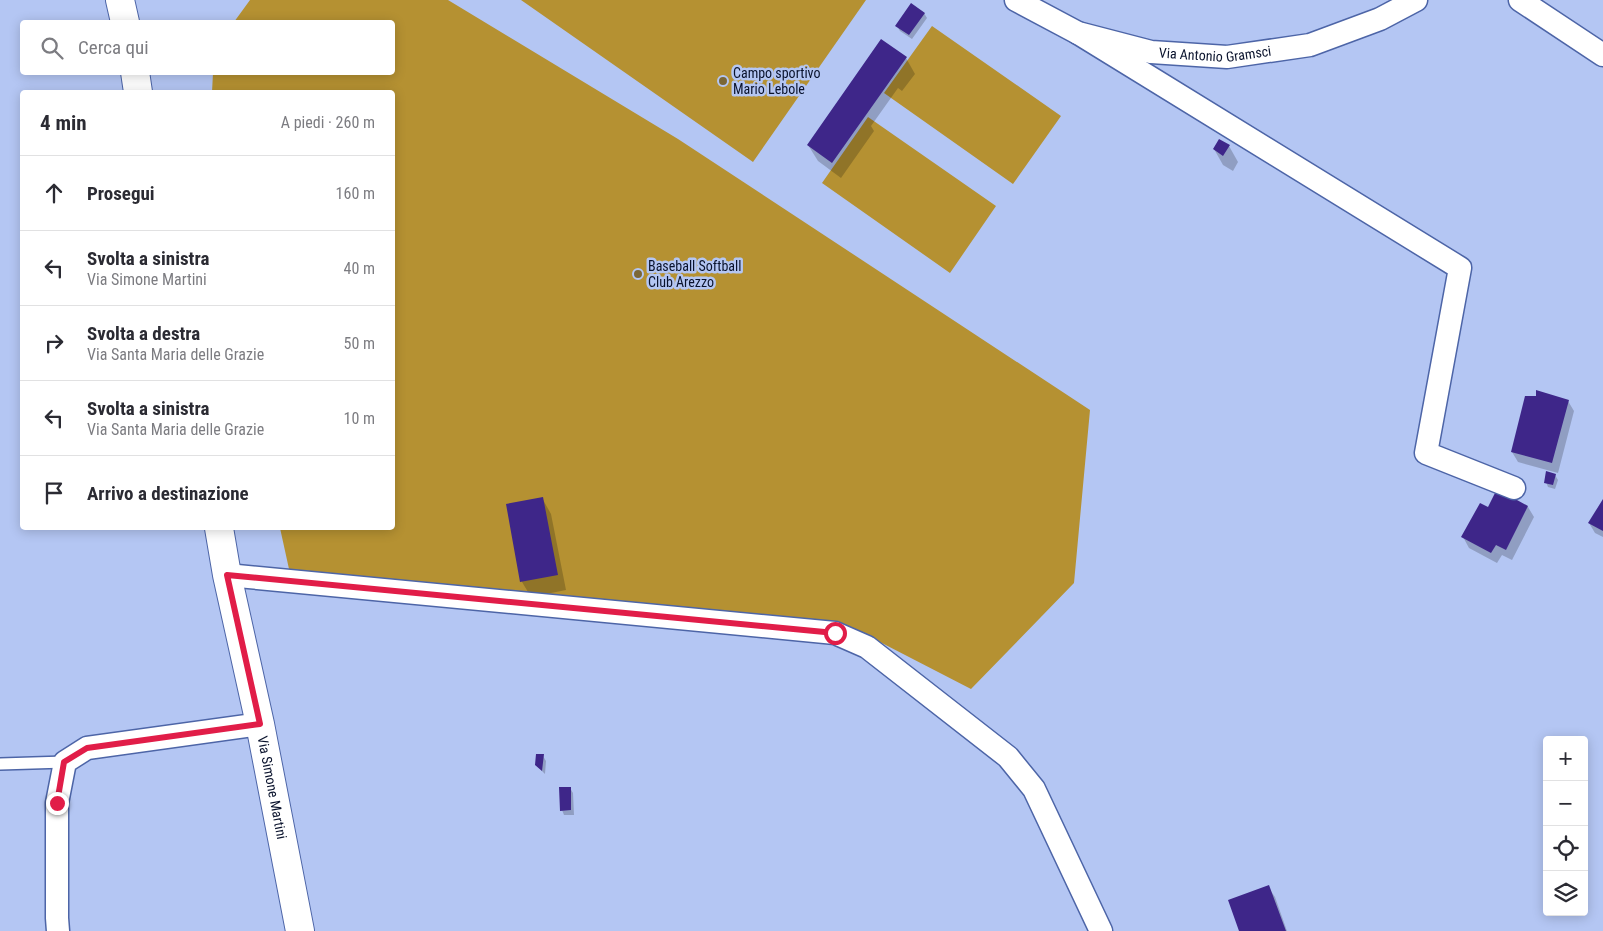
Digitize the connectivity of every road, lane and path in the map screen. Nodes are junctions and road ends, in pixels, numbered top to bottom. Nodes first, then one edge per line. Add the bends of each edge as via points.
1 (120, 0) edge
2 (1016, 0) edge
3 (1416, 0) edge
4 (1520, 0) edge
5 (125, 20) edge
6 (1078, 34) junction
7 (1603, 55) edge
8 (135, 75) edge
9 (138, 90) edge
10 (1514, 488) dead end
11 (219, 530) edge
12 (227, 575) junction
13 (260, 724) junction
14 (64, 762) junction
15 (0, 764) edge
16 (58, 931) edge
17 (300, 931) edge
18 (1100, 931) edge

1 - 5 street
2 - 6 street, Via Antonio Gramsci
3 - 6 street, Via Antonio Gramsci via 1380,19 1310,45 1227,57 1151,52
4 - 7 street
6 - 10 street via 1460,268 1426,453
8 - 9 street
11 - 12 street, Via Simone Martini
12 - 13 street, Via Simone Martini
12 - 18 street via 835,633 867,647 1008,758 1034,789
13 - 14 street via 87,748
13 - 17 street, Via Simone Martini
14 - 15 lane
14 - 16 street via 57,803

